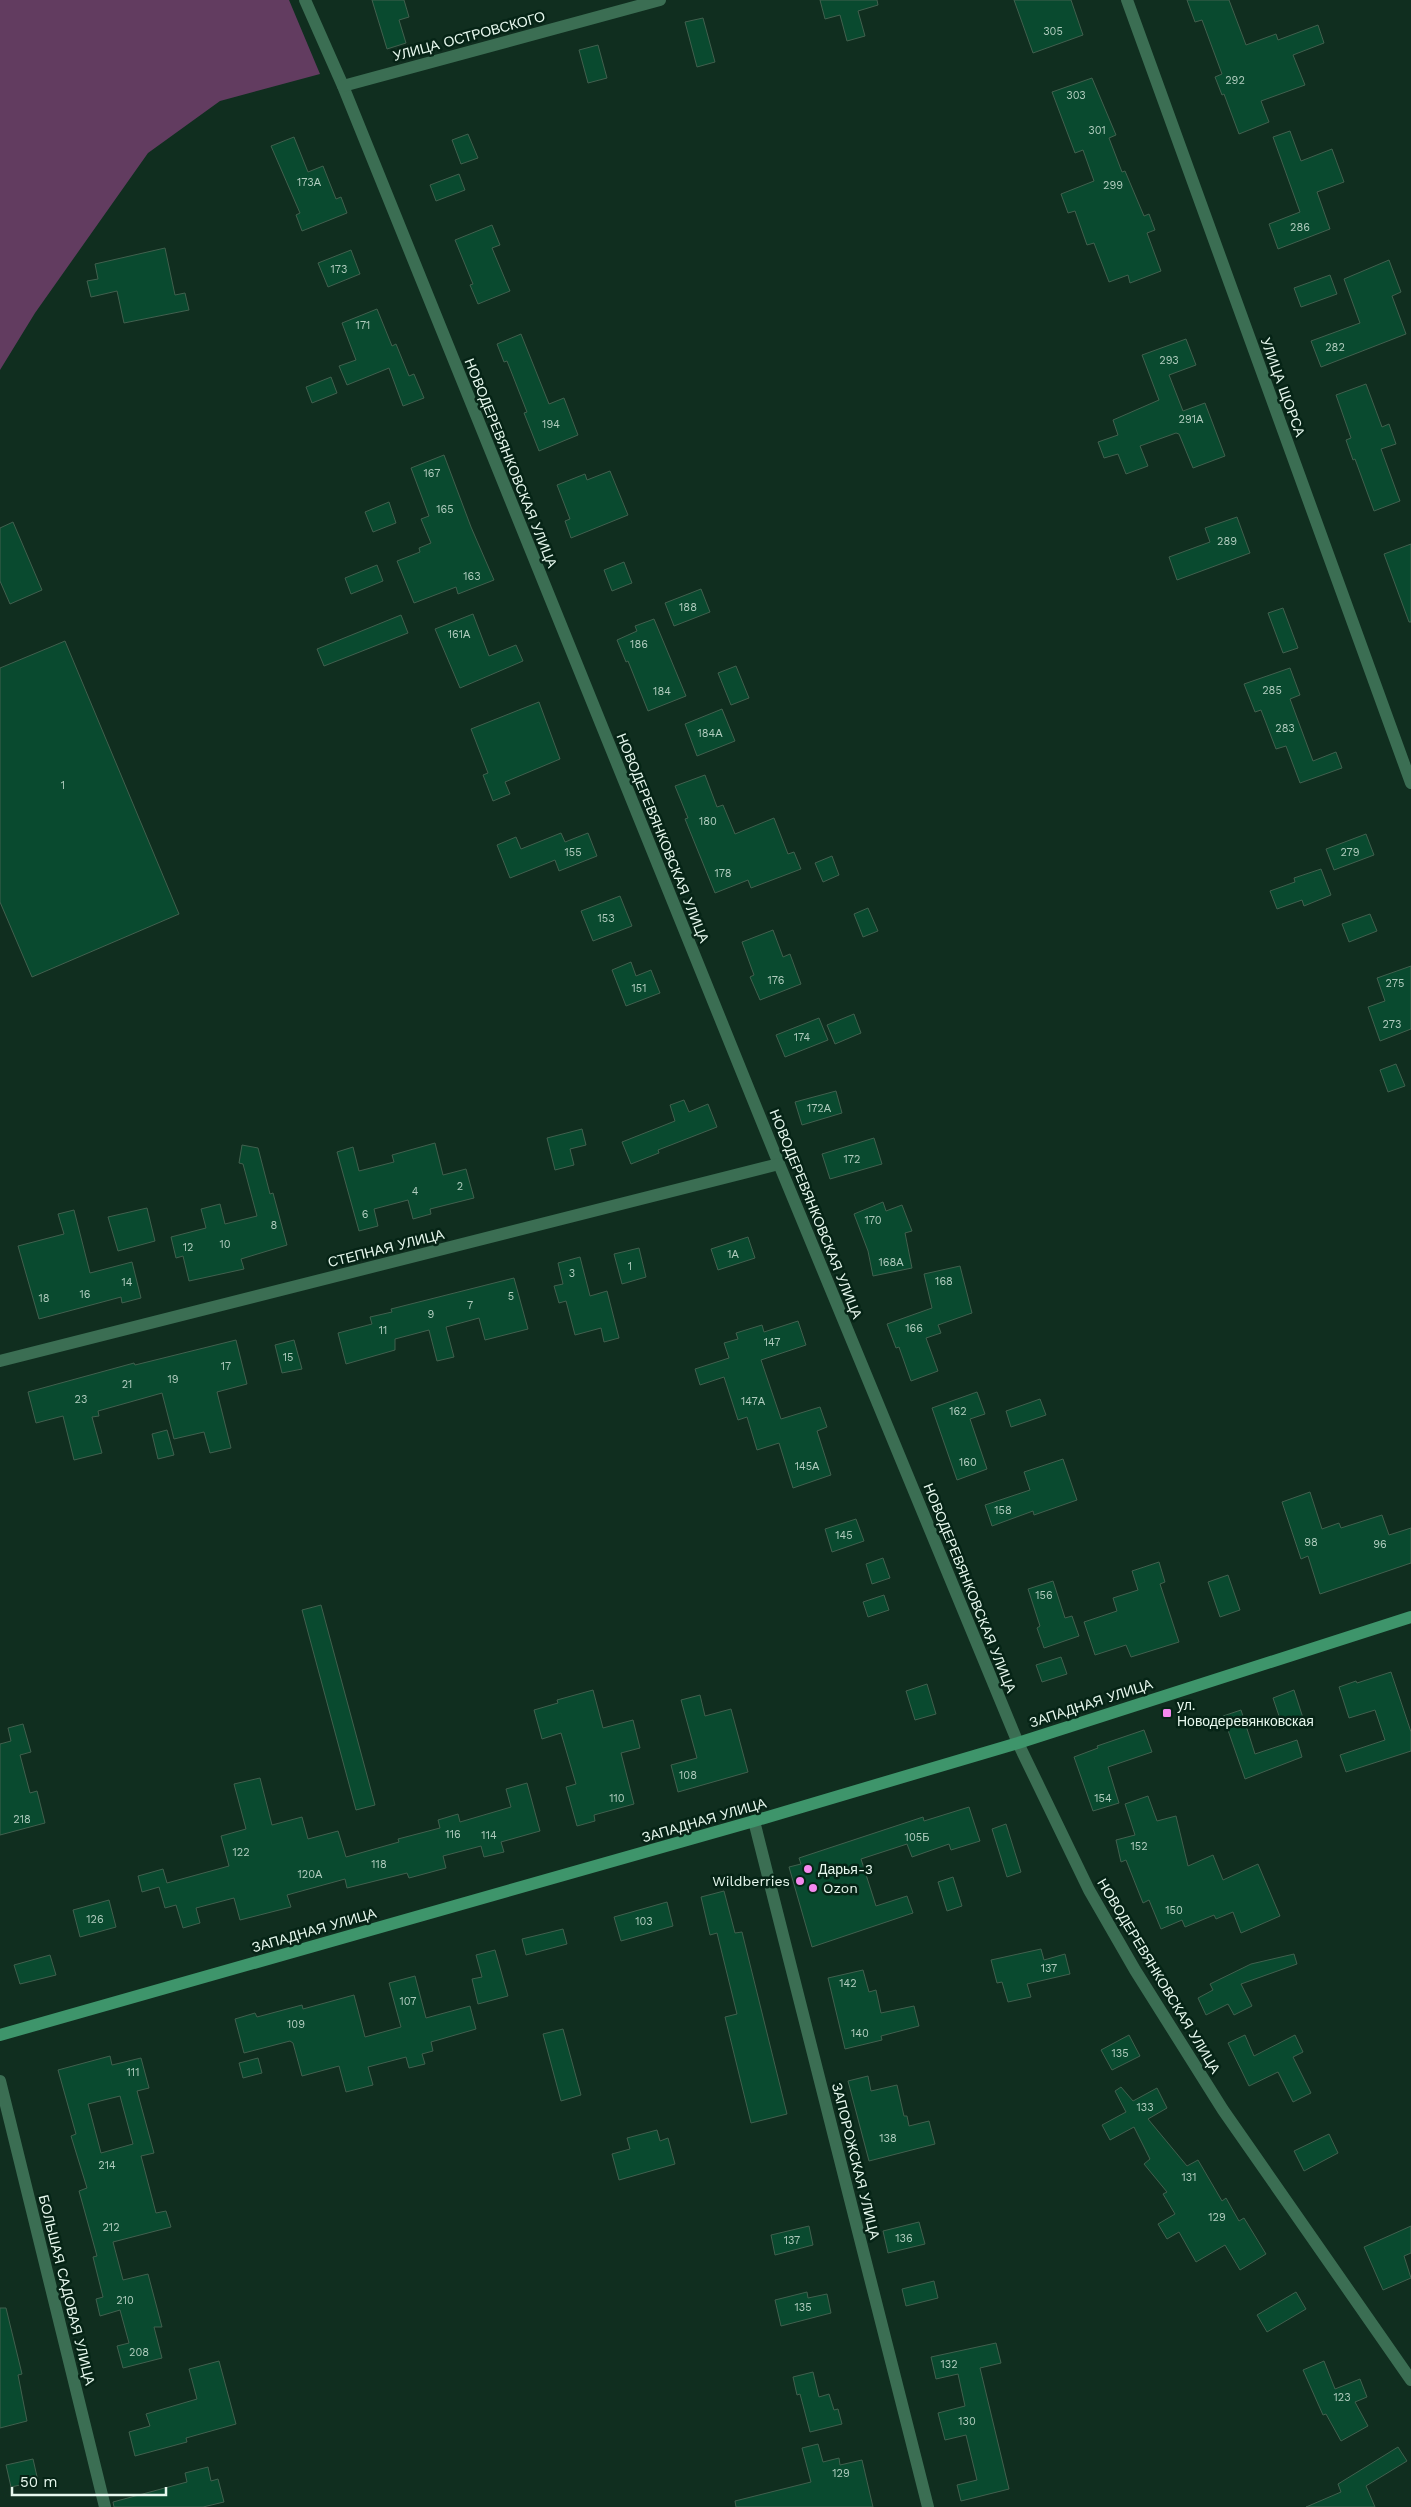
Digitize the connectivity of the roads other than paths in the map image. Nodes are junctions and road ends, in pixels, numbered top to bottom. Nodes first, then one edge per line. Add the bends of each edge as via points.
1 (305, 0) edge
2 (660, 0) edge
3 (1127, 0) edge
4 (343, 86) junction
5 (1411, 783) edge
6 (778, 1164) junction
7 (0, 1361) edge
8 (1411, 1617) edge
9 (1018, 1743) junction
10 (754, 1821) junction
11 (0, 2035) edge
12 (0, 2081) edge
13 (1411, 2380) edge
14 (105, 2507) edge
15 (928, 2507) edge

1 - 4 street, НОВОДЕРЕВЯНКОВСКАЯ УЛИЦА
2 - 4 street, УЛИЦА ОСТРОВСКОГО
3 - 5 street, УЛИЦА ЩОРСА
4 - 6 street, НОВОДЕРЕВЯНКОВСКАЯ УЛИЦА
6 - 7 street, СТЕПНАЯ УЛИЦА
6 - 9 street, НОВОДЕРЕВЯНКОВСКАЯ УЛИЦА
8 - 9 main road, ЗАПАДНАЯ УЛИЦА
9 - 10 main road, ЗАПАДНАЯ УЛИЦА
9 - 13 street, НОВОДЕРЕВЯНКОВСКАЯ УЛИЦА via 1088,1890 1135,1970 1223,2110
10 - 11 main road, ЗАПАДНАЯ УЛИЦА
10 - 15 street, ЗАПОРОЖСКАЯ УЛИЦА
12 - 14 street, БОЛЬШАЯ САДОВАЯ УЛИЦА

